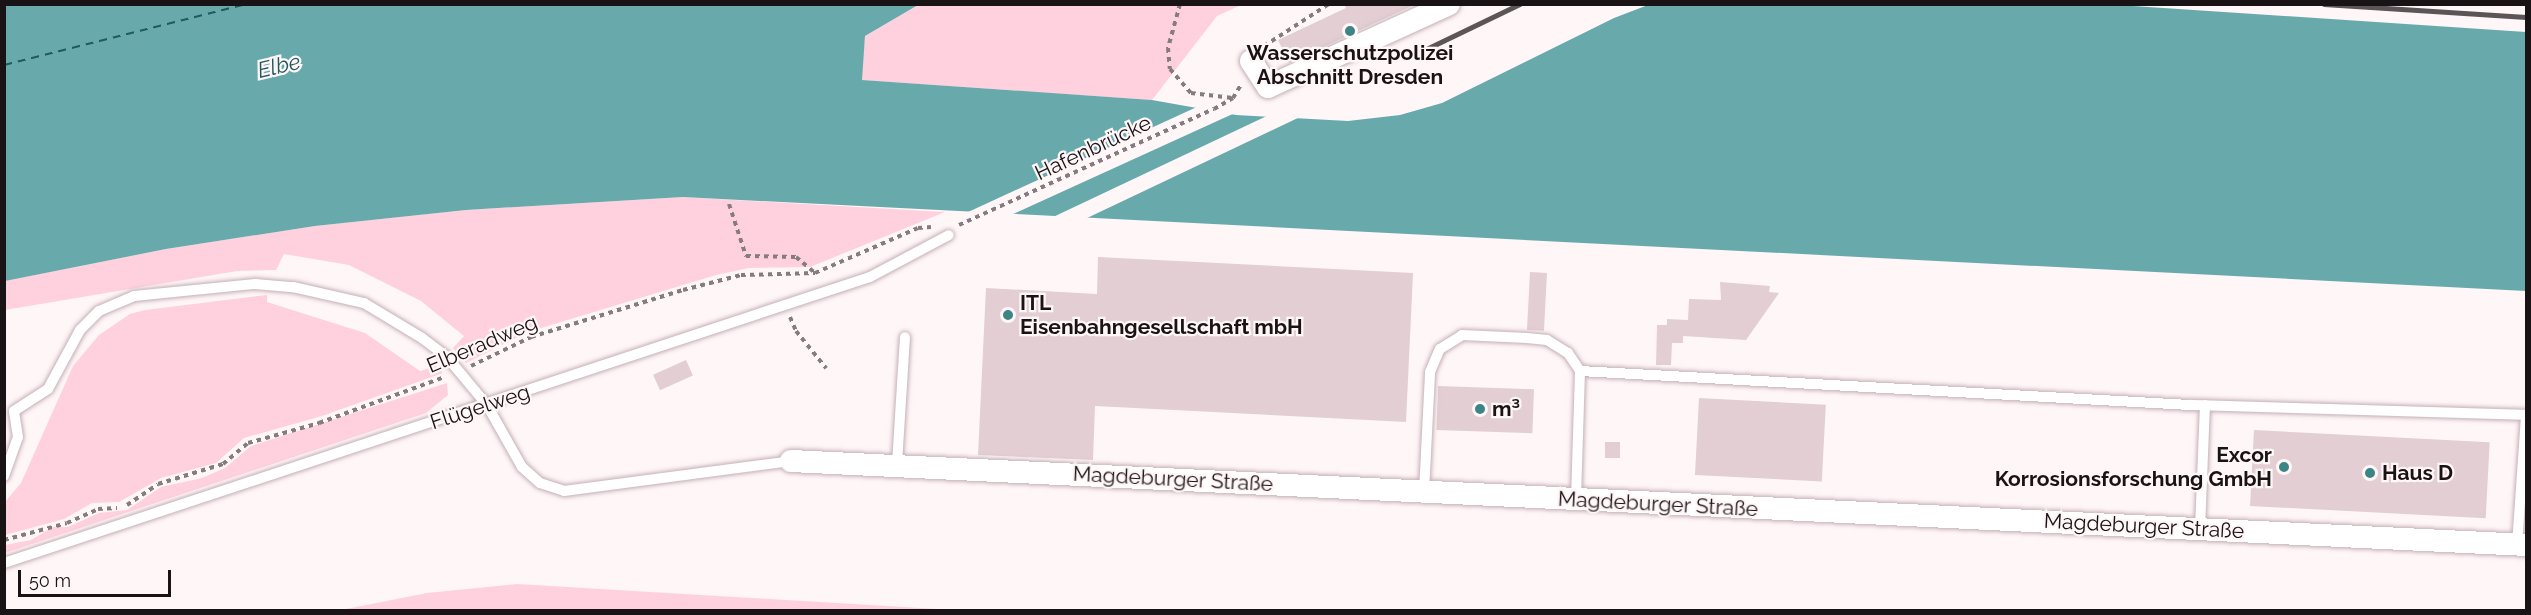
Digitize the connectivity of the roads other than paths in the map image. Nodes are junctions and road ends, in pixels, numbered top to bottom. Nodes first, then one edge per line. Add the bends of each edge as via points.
1 (1449, 4) edge
2 (1251, 61) dead end
3 (950, 230) road end
4 (905, 337) dead end
5 (1580, 372) junction
6 (487, 405) junction
7 (2205, 405) junction
8 (9, 411) edge
9 (2526, 415) edge
10 (790, 461) joint
11 (897, 464) junction
12 (4, 476) edge
13 (1424, 493) junction
14 (1576, 500) junction
15 (2200, 529) junction
16 (2522, 545) edge
17 (4, 564) edge

1 - 2 street via 1268,87
3 - 6 lane, Flügelweg via 870,277
4 - 11 lane
5 - 7 lane
5 - 13 lane via 1568,353 1547,340 1462,335 1448,342 1440,349 1430,372
5 - 14 lane
6 - 8 lane via 460,372 422,338 364,303 293,287 255,284 134,296 99,311 80,330 48,389
6 - 10 lane via 522,467 540,483 564,491
6 - 17 lane, Flügelweg
7 - 9 lane
7 - 15 lane
8 - 12 lane via 18,437
9 - 16 lane
10 - 11 street, Magdeburger Straße
11 - 13 street, Magdeburger Straße
13 - 14 street, Magdeburger Straße
14 - 15 street, Magdeburger Straße
15 - 16 street, Magdeburger Straße

